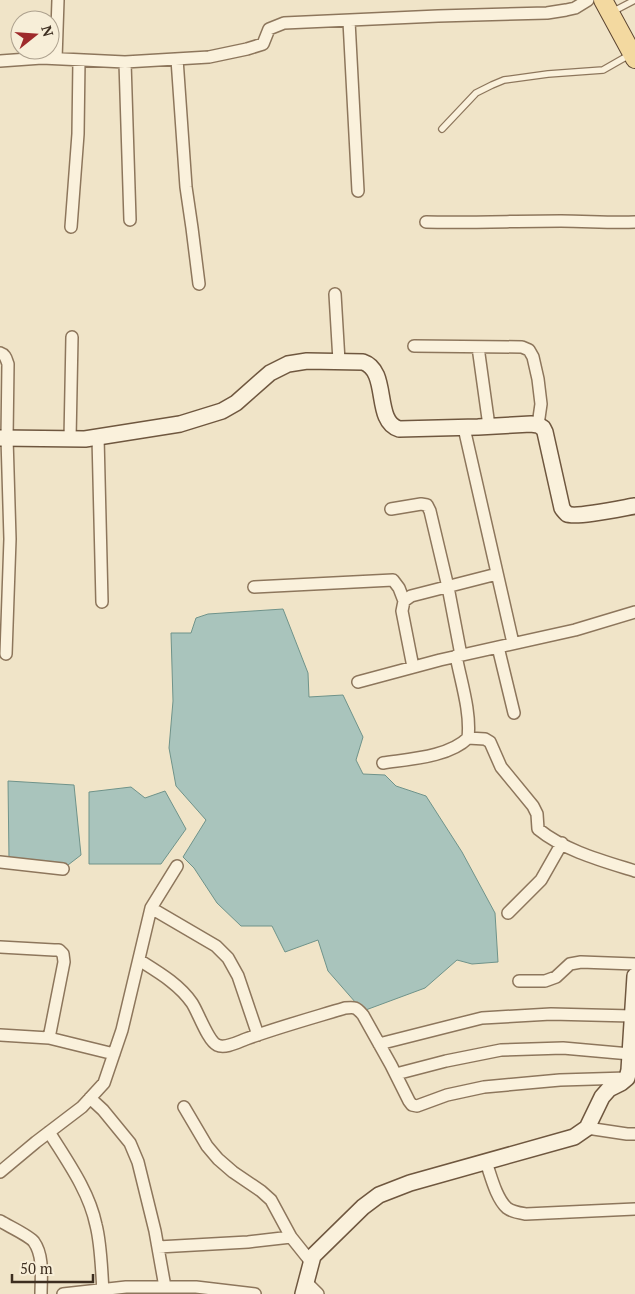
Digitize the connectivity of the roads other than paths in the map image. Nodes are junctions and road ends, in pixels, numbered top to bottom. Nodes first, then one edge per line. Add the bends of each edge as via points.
1 (588, 0) edge
2 (635, 0) edge
3 (606, 6) edge
4 (349, 20) junction
5 (634, 56) edge
6 (60, 59) edge
7 (177, 59) junction
8 (14, 60) edge
9 (79, 60) junction
10 (0, 61) edge
11 (125, 62) junction
12 (442, 130) dead end
13 (358, 191) dead end
14 (130, 220) dead end
15 (426, 222) dead end
16 (635, 222) edge
17 (71, 227) dead end
18 (199, 284) dead end
19 (336, 294) dead end
20 (72, 336) dead end
21 (414, 346) dead end
22 (478, 347) junction
23 (0, 353) edge
24 (338, 361) junction
25 (538, 425) junction
26 (489, 426) junction
27 (464, 428) junction
28 (3, 438) edge
29 (98, 438) junction
30 (70, 439) junction
31 (635, 506) edge
32 (391, 509) dead end
33 (497, 574) junction
34 (254, 587) dead end
35 (448, 587) junction
36 (404, 601) junction
37 (102, 602) dead end
38 (635, 612) edge
39 (513, 643) junction
40 (498, 647) junction
41 (6, 654) dead end
42 (458, 655) junction
43 (413, 667) junction
44 (358, 682) dead end
45 (514, 713) dead end
46 (468, 738) junction
47 (383, 763) dead end
48 (562, 843) junction
49 (0, 862) edge
50 (177, 866) dead end
51 (63, 869) dead end
52 (635, 871) edge
53 (151, 908) junction
54 (508, 913) dead end
55 (0, 947) edge
56 (139, 960) junction
57 (635, 964) edge
58 (635, 976) edge
59 (519, 982) dead end
60 (632, 1016) junction
61 (0, 1035) edge
62 (258, 1035) junction
63 (49, 1038) junction
64 (379, 1044) junction
65 (114, 1054) junction
66 (630, 1054) junction
67 (396, 1074) junction
68 (627, 1078) junction
69 (90, 1098) junction
70 (184, 1108) dead end
71 (587, 1128) junction
72 (49, 1132) junction
73 (635, 1134) edge
74 (486, 1162) junction
75 (0, 1172) edge
76 (635, 1210) edge
77 (0, 1221) edge
78 (292, 1237) junction
79 (158, 1247) junction
80 (311, 1262) junction
81 (165, 1287) junction
82 (305, 1288) edge
83 (103, 1292) edge
84 (41, 1294) edge
85 (63, 1294) edge
86 (255, 1294) edge
87 (318, 1294) edge

1 - 4 street via 566,10 547,13
2 - 3 lane
3 - 5 main road
4 - 7 street via 284,23 269,29 263,44 209,57
4 - 13 street
5 - 12 lane via 603,70 513,78 492,84 476,93
6 - 9 street
7 - 11 street
7 - 18 street via 186,188
8 - 10 street
9 - 11 street
9 - 17 street via 78,134
11 - 14 street
15 - 16 street
19 - 24 street
20 - 30 street
21 - 22 street
22 - 25 street via 522,347 529,350 538,379
22 - 26 street
23 - 28 street via 8,364
24 - 27 street via 369,364 377,377 387,418 394,427
24 - 29 street via 288,364 270,373 222,411 180,424
25 - 26 street
25 - 31 street via 545,432 562,508 566,513 582,514
26 - 27 street
27 - 33 street
28 - 30 street
28 - 41 street via 10,539
29 - 30 street
29 - 37 street
32 - 35 street via 427,505
33 - 35 street
33 - 39 street
34 - 36 street via 393,580
35 - 36 street via 410,596
35 - 42 street
36 - 43 street via 402,611
38 - 39 street
39 - 40 street
40 - 42 street
40 - 45 street
42 - 43 street
42 - 46 street via 468,716
43 - 44 street
46 - 47 street via 462,744 435,754
46 - 48 street via 490,742 501,767 533,806 538,829
48 - 52 street
48 - 54 street via 541,880
49 - 51 street
50 - 53 street
53 - 56 street
53 - 62 street via 216,946 228,958 238,976
55 - 63 street via 59,950 63,954
56 - 62 street via 185,994 211,1041 218,1046
56 - 65 street
57 - 59 street via 582,962 570,964 556,977 546,981
58 - 60 street
60 - 64 street via 551,1014 482,1018
60 - 66 street
61 - 63 street
62 - 64 street via 354,1007 363,1015
63 - 65 street
64 - 67 street
65 - 69 street via 104,1083
66 - 67 street via 563,1048 501,1050
66 - 68 street
67 - 68 street via 409,1101 417,1106 484,1087
68 - 71 street via 609,1088
69 - 72 street
69 - 79 street via 130,1143 136,1156
70 - 78 street via 218,1159 270,1200
71 - 73 street
71 - 74 street via 574,1137
72 - 75 street
72 - 83 street via 77,1177 97,1225
74 - 76 street via 500,1198 507,1209 515,1212
74 - 80 street via 379,1195 313,1256
77 - 84 street via 34,1241 40,1254
78 - 79 street
78 - 80 street
79 - 81 street
80 - 82 street
81 - 83 street via 126,1287
81 - 86 street
82 - 87 street
83 - 85 street

